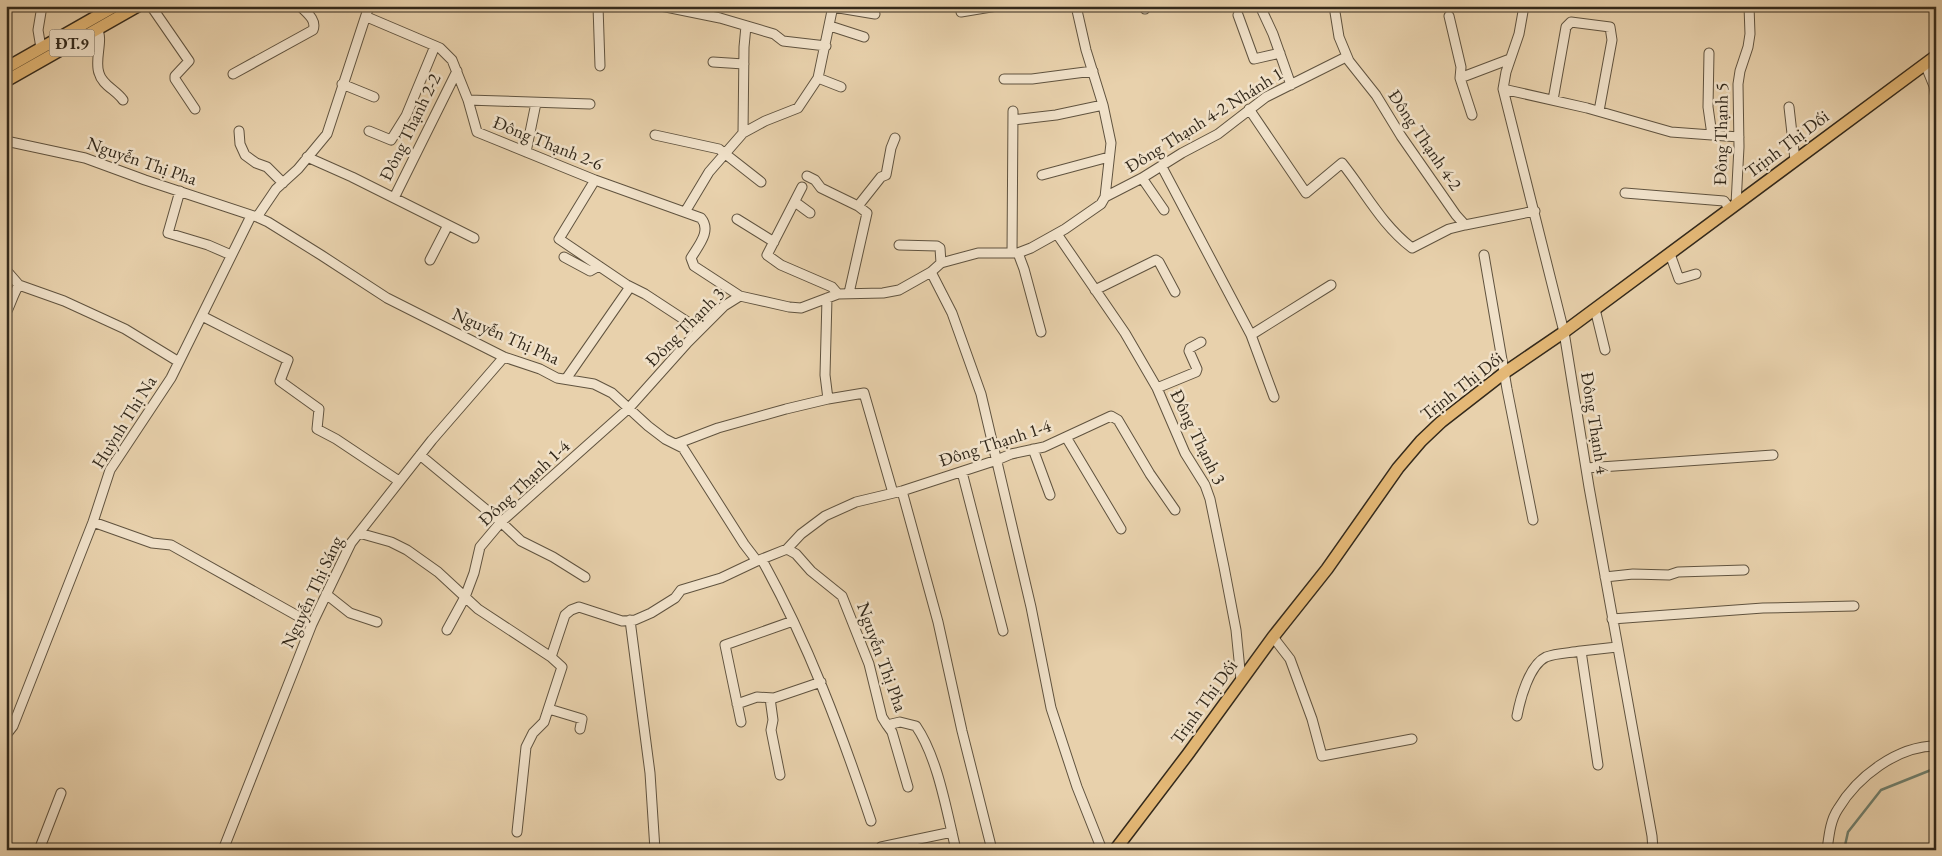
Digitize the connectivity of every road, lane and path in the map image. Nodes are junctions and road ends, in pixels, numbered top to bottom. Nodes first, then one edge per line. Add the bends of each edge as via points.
1 (42, 6) edge
2 (115, 6) edge
3 (138, 6) edge
4 (151, 6) edge
5 (300, 6) edge
6 (369, 6) edge
7 (598, 6) edge
8 (661, 6) edge
9 (997, 6) edge
10 (1076, 6) edge
11 (1260, 6) edge
12 (1334, 6) edge
13 (1524, 6) edge
14 (1749, 6) edge
15 (833, 7) edge
16 (961, 12) dead end
17 (875, 14) dead end
18 (1238, 15) dead end
19 (1449, 16) dead end
20 (367, 17) junction
21 (746, 26) junction
22 (830, 26) junction
23 (97, 29) junction
24 (864, 37) dead end
25 (435, 46) junction
26 (826, 46) junction
27 (41, 48) junction
28 (1280, 53) junction
29 (1709, 53) dead end
30 (1936, 56) edge
31 (1346, 57) junction
32 (1510, 59) junction
33 (713, 62) dead end
34 (744, 64) junction
35 (1925, 64) junction
36 (600, 66) dead end
37 (6, 68) edge
38 (457, 71) junction
39 (1093, 71) junction
40 (232, 74) dead end
41 (818, 78) junction
42 (1460, 78) junction
43 (1004, 79) dead end
44 (6, 81) edge
45 (342, 84) junction
46 (1291, 84) junction
47 (842, 87) dead end
48 (1935, 87) edge
49 (1503, 89) junction
50 (374, 98) dead end
51 (1936, 98) edge
52 (123, 100) dead end
53 (468, 100) junction
54 (1553, 100) junction
55 (536, 103) junction
56 (590, 104) dead end
57 (1103, 105) junction
58 (1789, 107) dead end
59 (195, 109) dead end
60 (1249, 109) junction
61 (1599, 111) junction
62 (1472, 115) dead end
63 (239, 131) dead end
64 (369, 131) dead end
65 (743, 133) junction
66 (655, 135) dead end
67 (1712, 135) junction
68 (1739, 137) junction
69 (895, 138) dead end
70 (6, 141) edge
71 (526, 152) junction
72 (726, 153) junction
73 (307, 157) junction
74 (1109, 157) junction
75 (1796, 160) junction
76 (1162, 167) junction
77 (1042, 175) dead end
78 (807, 176) dead end
79 (1142, 178) junction
80 (595, 180) junction
81 (761, 182) dead end
82 (283, 183) junction
83 (802, 187) dead end
84 (180, 191) junction
85 (1625, 193) dead end
86 (1105, 197) junction
87 (394, 198) junction
88 (795, 202) junction
89 (858, 206) junction
90 (1733, 207) junction
91 (1164, 210) dead end
92 (1535, 211) junction
93 (685, 212) junction
94 (810, 213) dead end
95 (254, 217) junction
96 (737, 219) dead end
97 (448, 225) junction
98 (1465, 225) junction
99 (1057, 234) junction
100 (474, 238) dead end
101 (774, 242) junction
102 (899, 245) dead end
103 (1015, 253) junction
104 (231, 254) junction
105 (1670, 254) junction
106 (1484, 255) dead end
107 (564, 257) dead end
108 (430, 260) dead end
109 (941, 263) junction
110 (599, 266) junction
111 (6, 270) edge
112 (931, 272) junction
113 (1696, 274) dead end
114 (19, 285) junction
115 (1331, 285) dead end
116 (630, 287) junction
117 (1096, 290) junction
118 (1175, 292) dead end
119 (849, 293) junction
120 (838, 294) junction
121 (740, 296) junction
122 (828, 298) junction
123 (1595, 309) junction
124 (6, 313) edge
125 (202, 316) junction
126 (700, 330) junction
127 (1040, 332) dead end
128 (1564, 332) junction
129 (1251, 335) junction
130 (1201, 342) dead end
131 (1605, 350) dead end
132 (504, 357) junction
133 (180, 362) junction
134 (1504, 373) junction
135 (566, 379) junction
136 (1157, 388) junction
137 (1274, 397) dead end
138 (828, 399) junction
139 (630, 408) junction
140 (1066, 437) junction
141 (676, 444) junction
142 (1033, 449) junction
143 (420, 455) junction
144 (1773, 455) dead end
145 (997, 460) junction
146 (1586, 468) junction
147 (962, 472) junction
148 (399, 482) junction
149 (902, 491) junction
150 (893, 493) junction
151 (1050, 495) dead end
152 (1175, 510) dead end
153 (1533, 520) dead end
154 (93, 522) junction
155 (501, 522) junction
156 (1121, 529) dead end
157 (359, 533) junction
158 (787, 549) junction
159 (759, 560) junction
160 (1744, 570) dead end
161 (585, 577) dead end
162 (1605, 577) junction
163 (326, 594) junction
164 (465, 597) junction
165 (1854, 606) dead end
166 (1612, 619) junction
167 (630, 620) junction
168 (793, 621) junction
169 (377, 622) dead end
170 (312, 624) junction
171 (447, 630) dead end
172 (1003, 631) dead end
173 (1273, 637) junction
174 (1617, 647) junction
175 (1581, 651) junction
176 (551, 657) junction
177 (1242, 680) junction
178 (821, 682) junction
179 (770, 698) junction
180 (738, 704) junction
181 (549, 709) junction
182 (1517, 716) dead end
183 (741, 722) dead end
184 (887, 725) junction
185 (580, 729) dead end
186 (6, 735) edge
187 (1412, 739) dead end
188 (1936, 746) edge
189 (1598, 765) dead end
190 (780, 775) dead end
191 (908, 787) dead end
192 (61, 793) dead end
193 (871, 821) dead end
194 (517, 832) dead end
195 (952, 832) junction
196 (881, 847) dead end
197 (39, 850) edge
198 (223, 850) edge
199 (655, 850) edge
200 (956, 850) edge
201 (992, 850) edge
202 (1102, 850) edge
203 (1115, 850) edge
204 (1653, 850) edge
205 (1826, 850) edge

1 - 27 street via 38,30
2 - 27 main road, ĐT.9
3 - 23 main road, ĐT.9
4 - 59 street via 189,61 174,79
5 - 40 street via 313,21 313,30
6 - 20 street, Huỳnh Thị Na
7 - 36 street
8 - 21 street
9 - 16 street
10 - 39 street
11 - 28 street
12 - 31 street, Đông Thạnh 4-2
13 - 32 street, Đông Thạnh 4
14 - 68 street, Đông Thạnh 5 via 1750,34 1738,84
15 - 17 street
15 - 22 street
18 - 28 street via 1254,59
19 - 42 street via 1461,67
20 - 25 street, Đông Thạnh 2-6
20 - 45 street, Huỳnh Thị Na
21 - 26 street via 774,34 783,41
21 - 34 street
22 - 24 street
22 - 26 street
23 - 44 main road, ĐT.9
23 - 52 street via 100,34 99,75
25 - 38 street, Đông Thạnh 2-6 via 452,60
25 - 64 street via 406,116 391,140
26 - 41 street
27 - 37 main road, ĐT.9
28 - 46 street
29 - 67 street via 1708,107
30 - 35 main road, Trịnh Thị Dối
31 - 46 street, Đông Thạnh 4-2 Nhánh 1
31 - 98 street, Đông Thạnh 4-2 via 1376,95 1401,136
32 - 42 street
32 - 49 street, Đông Thạnh 4
33 - 34 street
34 - 65 street
35 - 48 street
35 - 75 main road, Trịnh Thị Dối
38 - 53 street, Đông Thạnh 2-6
38 - 87 street, Đông Thạnh 2-2
39 - 43 street via 1032,79
39 - 57 street
41 - 47 street
41 - 65 street via 798,108
42 - 62 street
45 - 50 street
45 - 73 street, Huỳnh Thị Na via 327,134
46 - 60 street, Đông Thạnh 4-2 Nhánh 1
48 - 51 street
49 - 54 street
49 - 92 street, Đông Thạnh 4
53 - 55 street
53 - 71 street, Đông Thạnh 2-6 via 477,132
54 - 61 street
54 - 61 street via 1566,28 1571,22 1610,27 1612,40
55 - 56 street
55 - 71 street
57 - 74 street via 1111,143
57 - 103 street via 1056,115 1012,116
58 - 75 street
60 - 76 street, Đông Thạnh 4-2 Nhánh 1 via 1218,134
60 - 98 street via 1306,193 1342,163 1361,187 1364,197 1397,236 1412,248 1449,229
61 - 67 street via 1670,132
63 - 82 street via 245,155 267,167
65 - 72 street
66 - 72 street
67 - 68 street
68 - 90 street, Đông Thạnh 5
69 - 89 street via 886,175
70 - 84 street, Nguyễn Thị Pha via 85,158
71 - 80 street, Đông Thạnh 2-6
72 - 81 street
72 - 93 street via 709,172
73 - 82 street, Huỳnh Thị Na
73 - 87 street
74 - 77 street
74 - 86 street
75 - 90 main road, Trịnh Thị Dối
76 - 79 street, Đông Thạnh 4-2 Nhánh 1
76 - 129 street
78 - 89 street via 821,188
79 - 86 street, Đông Thạnh 4-2 Nhánh 1
79 - 91 street
80 - 93 street, Đông Thạnh 2-6
80 - 110 street via 559,239
82 - 95 street, Huỳnh Thị Na
83 - 88 street
84 - 95 street, Nguyễn Thị Pha
84 - 104 street via 168,233
85 - 90 street via 1724,201
86 - 99 street, Đông Thạnh 3 via 1101,204
87 - 97 street
88 - 94 street
88 - 101 street
89 - 119 street via 866,213
90 - 105 main road, Trịnh Thị Dối
92 - 98 street
92 - 128 street, Đông Thạnh 4
93 - 121 street, Đông Thạnh 2-6 via 706,223 706,230 691,258 694,266
95 - 104 street, Huỳnh Thị Na
95 - 132 street, Nguyễn Thị Pha via 306,245 387,298
96 - 101 street
97 - 100 street
97 - 108 street
99 - 103 street, Đông Thạnh 3
99 - 117 street, Đông Thạnh 3
101 - 120 street via 767,255 781,265 832,287
102 - 109 street via 937,246
103 - 109 street, Đông Thạnh 3 via 978,252
103 - 127 street via 1024,269
104 - 125 street, Huỳnh Thị Na
105 - 113 street via 1679,279
105 - 123 main road, Trịnh Thị Dối
106 - 134 street
107 - 110 street via 590,271
109 - 112 street, Đông Thạnh 3
110 - 116 street
111 - 114 street
112 - 119 street, Đông Thạnh 3 via 899,290
112 - 145 street via 952,313 981,394
114 - 124 street
114 - 133 street via 125,328
115 - 129 street
116 - 126 street
116 - 135 street
117 - 118 street via 1156,260
117 - 136 street, Đông Thạnh 3
119 - 120 street, Đông Thạnh 3
120 - 122 street, Đông Thạnh 3
121 - 122 street, Đông Thạnh 3 via 801,308
121 - 126 street, Đông Thạnh 3 via 724,306
122 - 138 street via 825,375
123 - 128 main road, Trịnh Thị Dối
123 - 131 street
125 - 133 street, Huỳnh Thị Na
125 - 148 street via 288,360 280,381 319,409 317,429
126 - 139 street, Đông Thạnh 3
128 - 134 main road, Trịnh Thị Dối
128 - 146 street, Đông Thạnh 4
129 - 137 street
130 - 136 street via 1189,350 1196,372
132 - 135 street, Nguyễn Thị Pha
132 - 143 street, Nguyễn Thị Sáng
133 - 154 street, Huỳnh Thị Na via 110,470
134 - 153 street
134 - 173 main road, Trịnh Thị Dối via 1421,441
135 - 139 street, Nguyễn Thị Pha via 594,384
136 - 177 street, Đông Thạnh 3 via 1185,453 1210,499 1236,630
138 - 141 street via 718,428
138 - 150 street via 864,393
139 - 141 street, Nguyễn Thị Pha via 648,426
139 - 155 street, Đông Thạnh 1-4
140 - 142 street, Đông Thạnh 1-4
140 - 152 street, Đông Thạnh 1-4 via 1111,416 1118,420
140 - 156 street
141 - 159 street, Nguyễn Thị Pha via 683,448 744,544
142 - 145 street, Đông Thạnh 1-4
142 - 151 street
143 - 148 street, Nguyễn Thị Sáng
143 - 155 street
144 - 146 street
145 - 147 street, Đông Thạnh 1-4
145 - 202 street via 1052,708 1076,787
146 - 162 street, Đông Thạnh 4
147 - 149 street, Đông Thạnh 1-4
147 - 172 street
148 - 157 street, Nguyễn Thị Sáng
149 - 150 street, Đông Thạnh 1-4
149 - 201 street via 938,622
150 - 158 street, Đông Thạnh 1-4 via 856,502 825,516
154 - 170 street via 152,543 171,545
154 - 186 street, Huỳnh Thị Na via 13,726
155 - 161 street via 521,541
155 - 164 street, Đông Thạnh 1-4 via 480,547
157 - 163 street, Nguyễn Thị Sáng
157 - 164 street via 407,550
158 - 159 street
158 - 184 street, Nguyễn Thị Pha via 842,596
159 - 167 street via 720,578 681,590 675,598 651,613
159 - 168 street, Nguyễn Thị Pha
160 - 162 street
162 - 166 street, Đông Thạnh 4
163 - 169 street via 350,612
163 - 170 street, Nguyễn Thị Sáng
164 - 171 street, Đông Thạnh 1-4
164 - 176 street
165 - 166 street via 1763,608
166 - 174 street, Đông Thạnh 4
167 - 176 street via 622,621 579,607 571,610 565,615
167 - 199 street via 650,773
168 - 178 street, Nguyễn Thị Pha
168 - 180 street via 725,645
170 - 198 street, Nguyễn Thị Sáng
173 - 177 main road, Trịnh Thị Dối
173 - 187 street via 1290,659 1322,756
174 - 175 street
174 - 204 street, Đông Thạnh 4
175 - 182 street via 1556,654 1539,662 1522,693
175 - 189 street
176 - 181 street via 562,667
177 - 203 main road, Trịnh Thị Dối
178 - 179 street
178 - 193 street, Nguyễn Thị Pha
179 - 180 street via 757,697
179 - 190 street via 771,730
180 - 183 street
181 - 185 street via 582,719
181 - 194 street via 526,747
184 - 191 street
184 - 195 street, Nguyễn Thị Pha via 900,722 916,726 924,738
188 - 205 street via 1915,748 1892,758 1858,783 1837,809
192 - 197 street
195 - 196 street
195 - 200 street, Nguyễn Thị Pha

